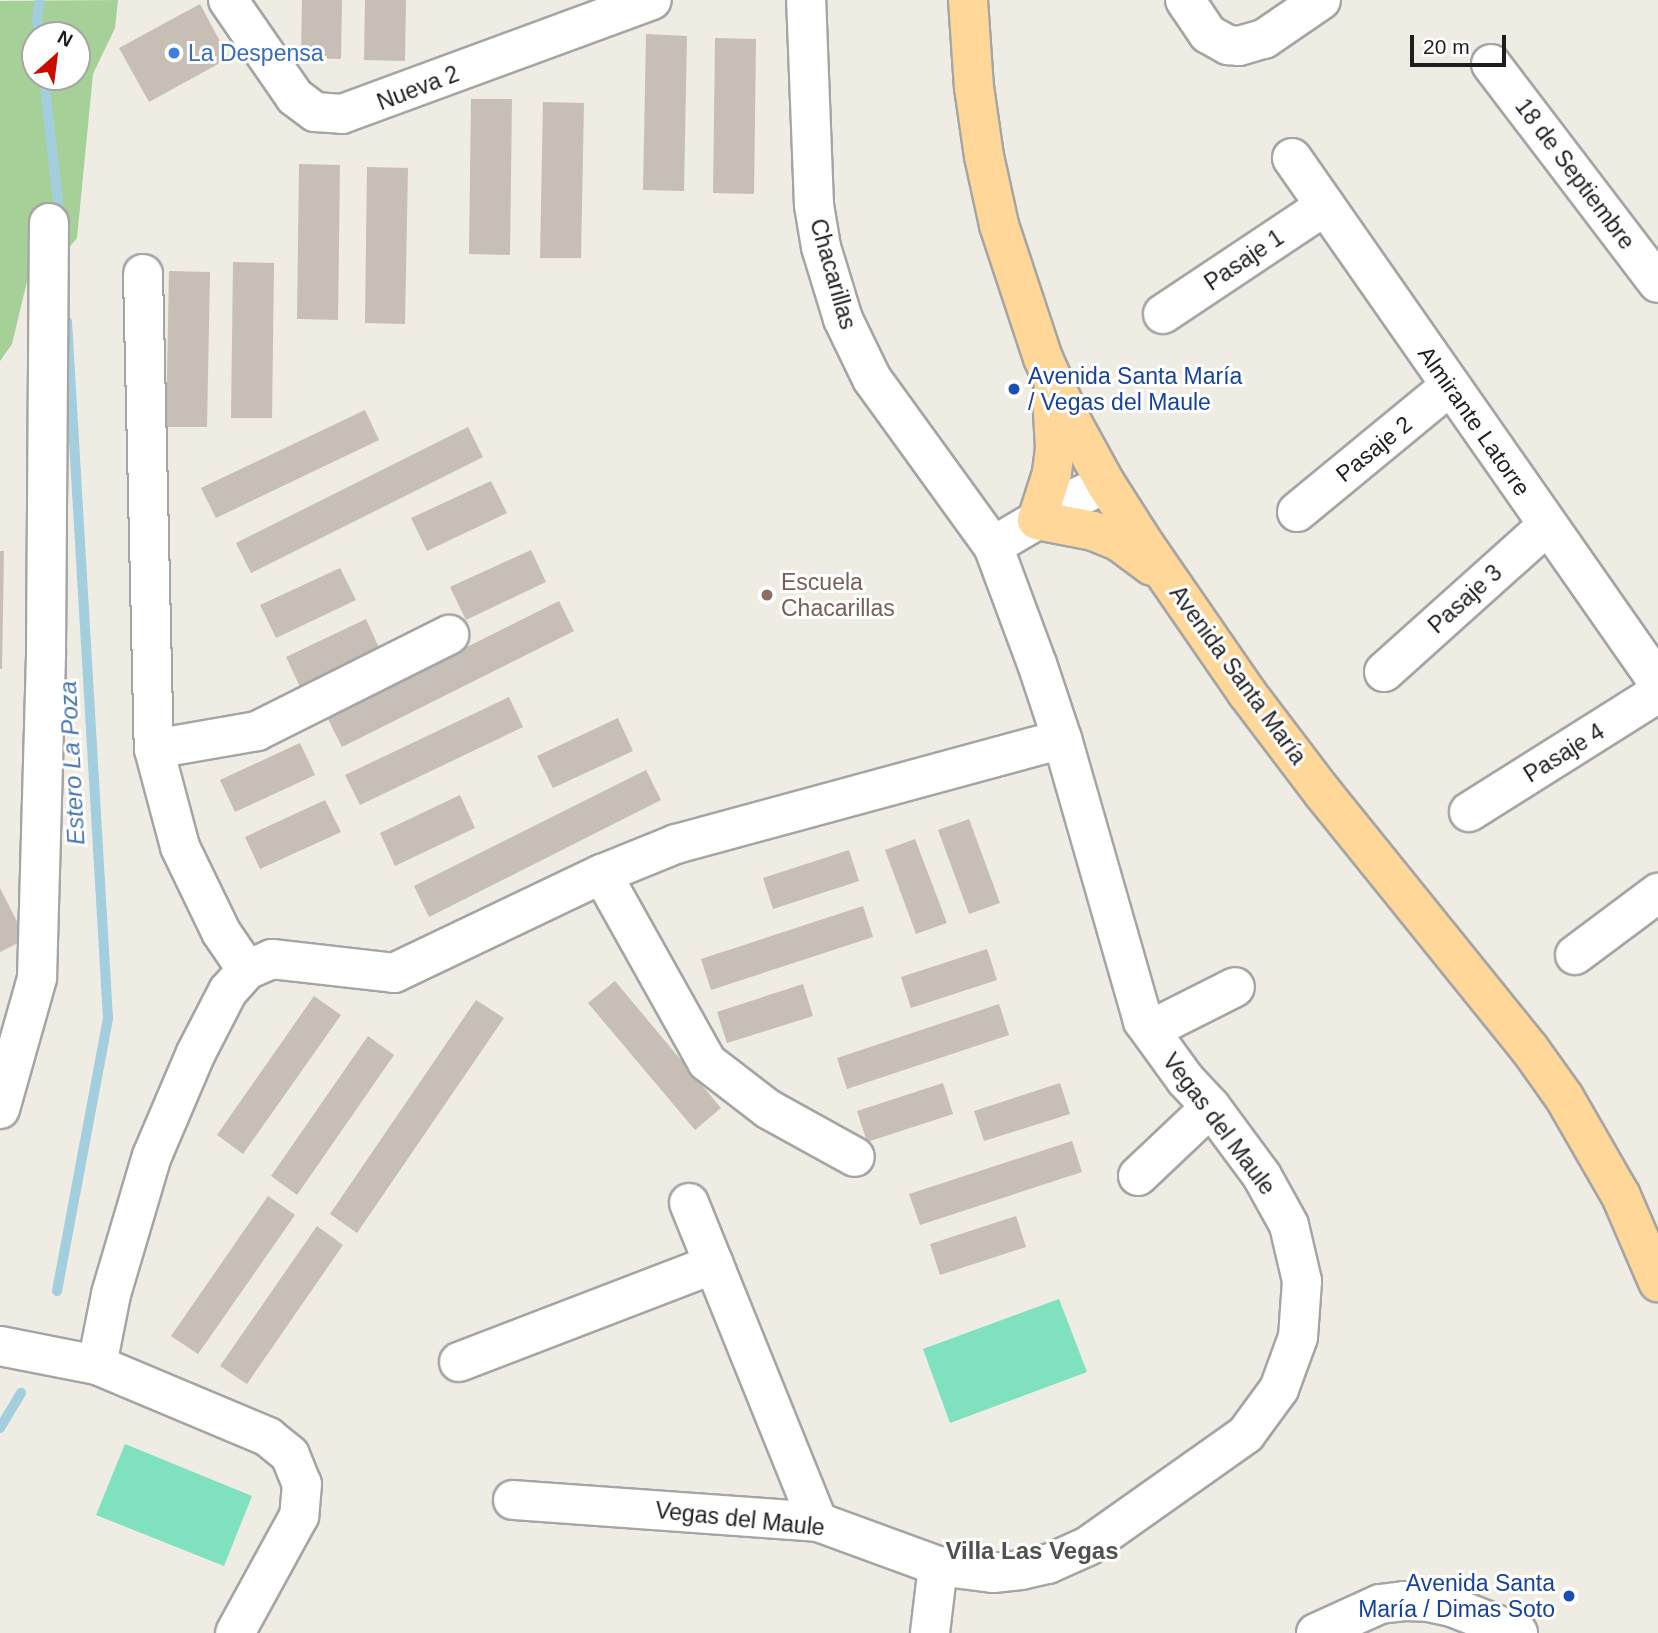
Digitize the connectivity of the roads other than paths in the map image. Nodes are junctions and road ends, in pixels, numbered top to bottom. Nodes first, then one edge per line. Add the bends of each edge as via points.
1 (228, 0) edge
2 (652, 0) edge
3 (806, 0) edge
4 (968, 0) edge
5 (1185, 0) edge
6 (1321, 0) edge
7 (1491, 64) dead end
8 (1292, 158) dead end
9 (1325, 206) junction
10 (49, 223) dead end
11 (144, 274) dead end
12 (1658, 283) edge
13 (1163, 314) dead end
14 (1043, 358) junction
15 (1450, 386) junction
16 (1106, 484) junction
17 (1297, 512) dead end
18 (1037, 520) junction
19 (1547, 526) junction
20 (993, 546) junction
21 (1178, 593) junction
22 (449, 635) dead end
23 (1384, 672) dead end
24 (1658, 682) edge
25 (1658, 693) edge
26 (1062, 740) junction
27 (154, 749) junction
28 (1469, 812) dead end
29 (602, 874) junction
30 (1658, 894) edge
31 (1575, 955) dead end
32 (247, 970) junction
33 (1235, 987) dead end
34 (1150, 1030) junction
35 (1211, 1107) junction
36 (0, 1109) edge
37 (856, 1157) dead end
38 (1138, 1176) dead end
39 (689, 1203) dead end
40 (714, 1264) junction
41 (1658, 1282) edge
42 (0, 1346) edge
43 (459, 1362) dead end
44 (97, 1365) junction
45 (513, 1500) dead end
46 (818, 1522) junction
47 (938, 1566) junction
48 (235, 1633) edge
49 (930, 1633) edge
50 (1316, 1633) edge
51 (1518, 1633) edge

1 - 2 street, Nueva 2 via 295,97 327,114 357,111
3 - 20 street, Chacarillas via 812,184 832,288 872,379
4 - 14 main road, Avenida Santa María via 984,156 999,225
5 - 6 street via 1208,34 1228,45 1252,44
7 - 12 street, 18 de Septiembre
8 - 9 street, Almirante Latorre
9 - 13 street, Pasaje 1
9 - 15 street, Almirante Latorre
10 - 36 street via 46,651 37,978
11 - 27 street
14 - 16 main road, Avenida Santa María
14 - 18 main road via 1051,387 1055,448
15 - 17 street, Pasaje 2
15 - 19 street, Almirante Latorre
16 - 18 street
16 - 21 main road, Avenida Santa María
18 - 20 street
18 - 21 main road via 1066,523 1118,541 1150,564
19 - 23 street, Pasaje 3
19 - 24 street, Almirante Latorre
20 - 26 street, Vegas del Maule
21 - 41 main road, Avenida Santa María via 1247,693 1564,1097 1621,1196
22 - 27 street via 257,732
25 - 28 street, Pasaje 4
26 - 29 street via 676,844
26 - 34 street, Vegas del Maule via 1143,1021
27 - 32 street via 180,847 220,932
29 - 32 street via 394,973 272,960
29 - 37 street via 707,1062 768,1109
30 - 31 street
32 - 44 street via 228,991 196,1053 152,1156 117,1271
33 - 34 street
34 - 35 street, Vegas del Maule
35 - 38 street
35 - 47 street, Vegas del Maule via 1278,1200 1298,1253 1302,1309 1298,1336 1279,1389 1246,1434 1068,1556 993,1573
39 - 40 street
40 - 43 street
40 - 46 street
42 - 44 street
44 - 48 street via 268,1437 290,1455 298,1469 302,1484 299,1516
45 - 46 street, Vegas del Maule
46 - 47 street, Vegas del Maule
47 - 49 street
50 - 51 street via 1381,1604 1404,1601 1452,1607

